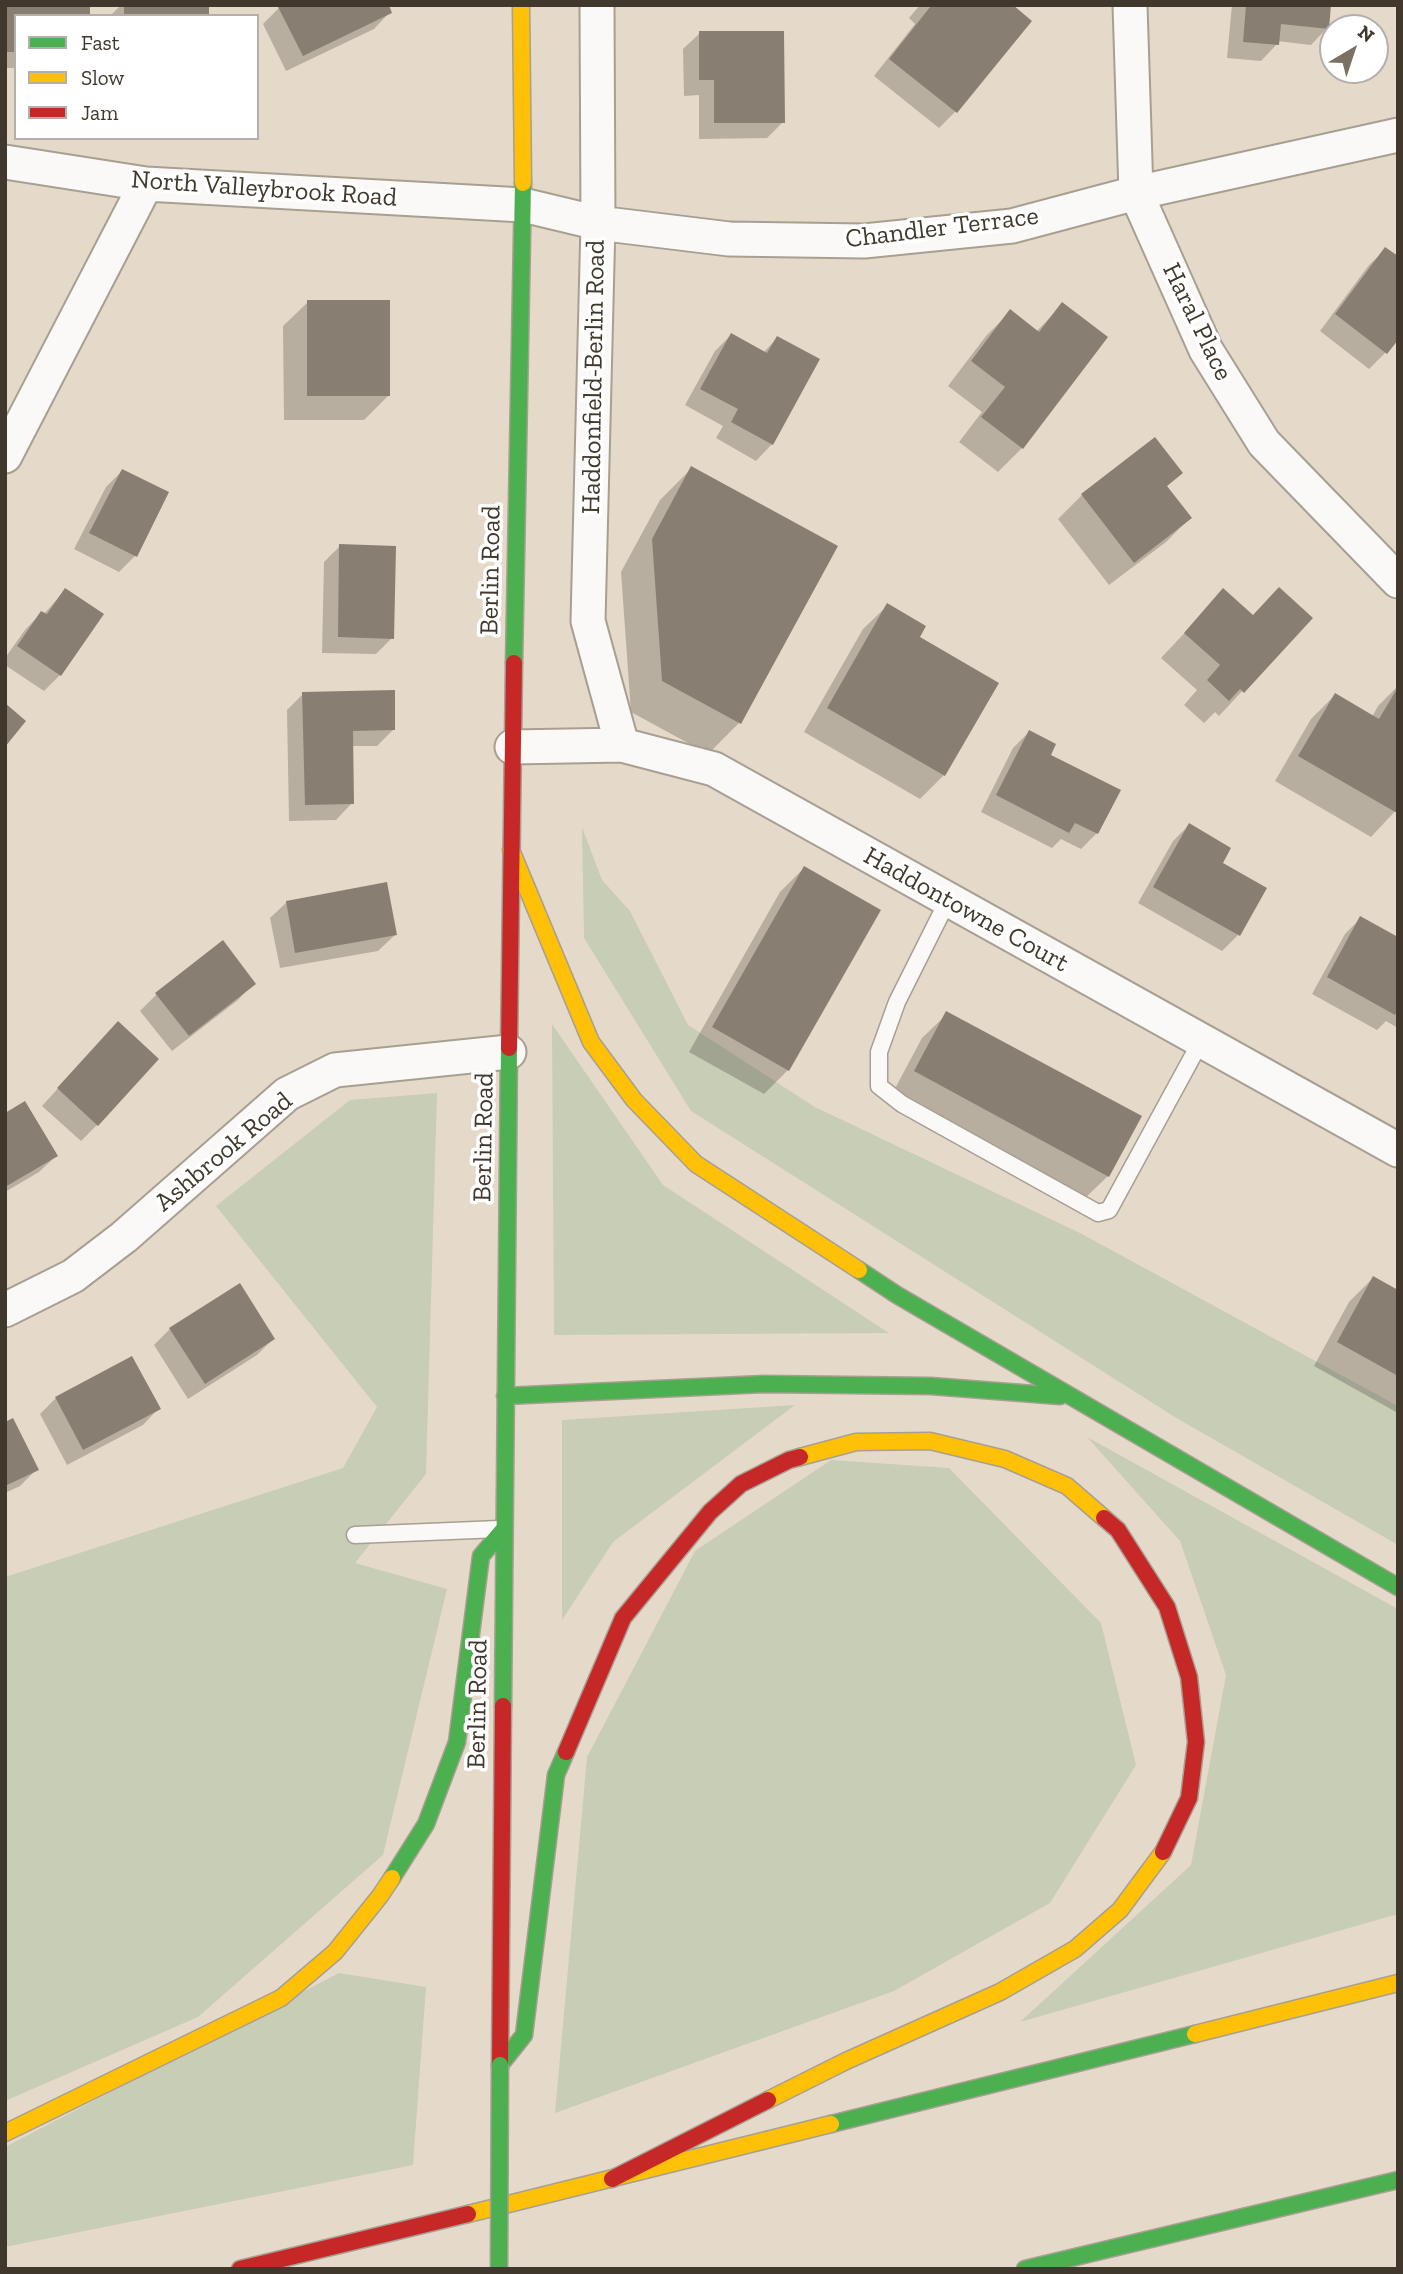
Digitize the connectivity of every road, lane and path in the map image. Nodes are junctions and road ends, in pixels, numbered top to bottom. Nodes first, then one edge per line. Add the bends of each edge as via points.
1 (521, 5) edge
2 (597, 5) edge
3 (1130, 5) edge
4 (1398, 135) edge
5 (5, 162) edge
6 (146, 184) junction
7 (1136, 193) junction
8 (523, 205) junction
9 (597, 223) junction
10 (5, 456) edge
11 (1398, 581) edge
12 (622, 745) junction
13 (512, 747) junction
14 (511, 850) junction
15 (948, 900) junction
16 (1201, 1041) junction
17 (509, 1052) junction
18 (1398, 1150) edge
19 (5, 1310) edge
20 (505, 1396) junction
21 (1069, 1396) junction
22 (505, 1529) junction
23 (355, 1535) dead end
24 (1398, 1587) edge
25 (1398, 1983) edge
26 (500, 2065) junction
27 (5, 2133) edge
28 (612, 2179) junction
29 (1398, 2180) edge
30 (240, 2269) edge
31 (499, 2269) edge
32 (1025, 2269) edge

1 - 8 main road, Berlin Road
2 - 9 street, Haddonfield-Berlin Road
3 - 7 street, Haral Place
4 - 7 street, Chandler Terrace
5 - 6 street, North Valleybrook Road
6 - 8 street, North Valleybrook Road
6 - 10 street
7 - 9 street, Chandler Terrace via 1012,226 864,241 729,239
7 - 11 street, Haral Place via 1206,350 1264,443
8 - 9 street, Chandler Terrace
8 - 13 main road, Berlin Road
9 - 12 street, Haddonfield-Berlin Road via 588,621
12 - 13 street, Haddontowne Court
12 - 15 street, Haddontowne Court via 714,769
13 - 14 main road, Berlin Road
14 - 17 main road, Berlin Road
14 - 21 main road via 591,1042 635,1100 696,1164 897,1295
15 - 16 street, Haddontowne Court
15 - 16 lane via 897,1002 879,1052 879,1086 902,1104 1098,1213 1109,1210
16 - 18 street, Haddontowne Court
17 - 19 street, Ashbrook Road via 335,1070 287,1094 124,1237 73,1276
17 - 20 main road, Berlin Road
20 - 21 main road via 764,1384 931,1386
20 - 22 main road, Berlin Road
21 - 24 main road
22 - 23 lane
22 - 26 main road, Berlin Road
22 - 27 main road via 481,1556 457,1742 426,1824 380,1896 335,1952 281,1998
25 - 28 main road
26 - 28 main road via 524,2035 555,1775 623,1618 710,1512 741,1484 789,1460 856,1441 930,1441 1005,1459 1067,1486 1118,1530 1167,1607 1189,1677 1195,1742 1189,1798 1167,1847 1120,1910 1075,1949 1000,1992 846,2061
26 - 31 main road, Berlin Road, bridge
28 - 30 main road
29 - 32 main road

